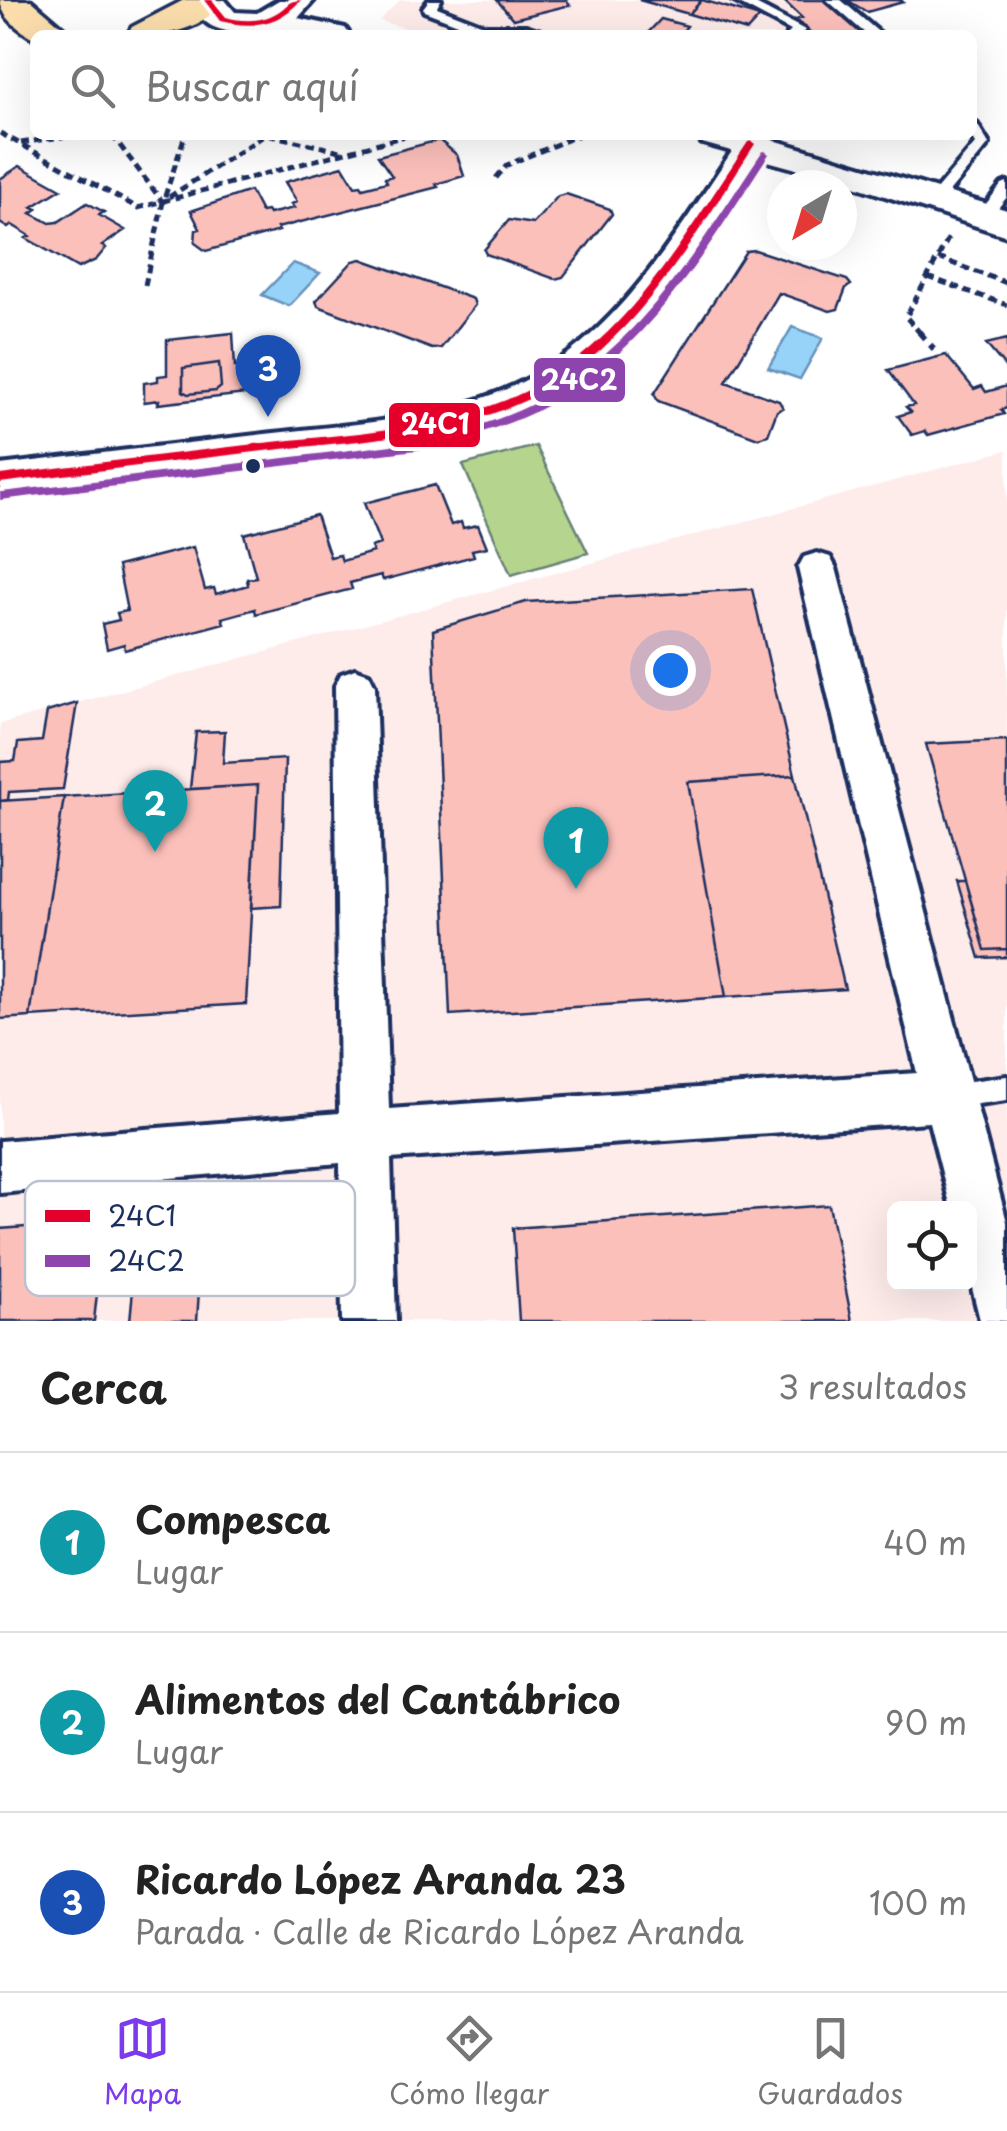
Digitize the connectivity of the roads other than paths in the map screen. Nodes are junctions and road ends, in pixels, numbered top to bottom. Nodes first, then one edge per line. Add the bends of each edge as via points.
1 (13, 0) edge
2 (207, 0) edge
3 (300, 0) edge
4 (435, 0) edge
5 (738, 0) edge
6 (833, 0) edge
7 (251, 22) junction
8 (0, 28) edge
9 (45, 30) edge
10 (156, 30) edge
11 (222, 30) edge
12 (301, 30) edge
13 (354, 30) edge
14 (484, 30) edge
15 (484, 30) edge
16 (526, 30) edge
17 (799, 30) edge
18 (869, 30) edge
19 (30, 33) edge
20 (0, 40) edge
21 (30, 49) edge
22 (977, 136) edge
23 (732, 140) edge
24 (737, 140) edge
25 (980, 207) edge
26 (0, 480) edge
27 (817, 568) dead end
28 (355, 686) dead end
29 (1007, 1088) edge
30 (947, 1096) junction
31 (365, 1136) junction
32 (0, 1167) edge
33 (1007, 1320) edge
34 (369, 1321) edge

1 - 9 highway
2 - 7 street via 218,17
2 - 10 highway
3 - 7 street via 283,15
3 - 13 street
4 - 15 lane via 429,8
5 - 17 lane
6 - 18 lane
7 - 11 highway
7 - 12 street
8 - 19 highway
14 - 16 lane
20 - 21 highway
22 - 25 lane
23 - 26 street via 625,320 542,388 471,418 423,428
24 - 25 street
27 - 30 street
28 - 31 street
29 - 30 lane
30 - 31 street
30 - 33 street
31 - 32 street
31 - 34 street

